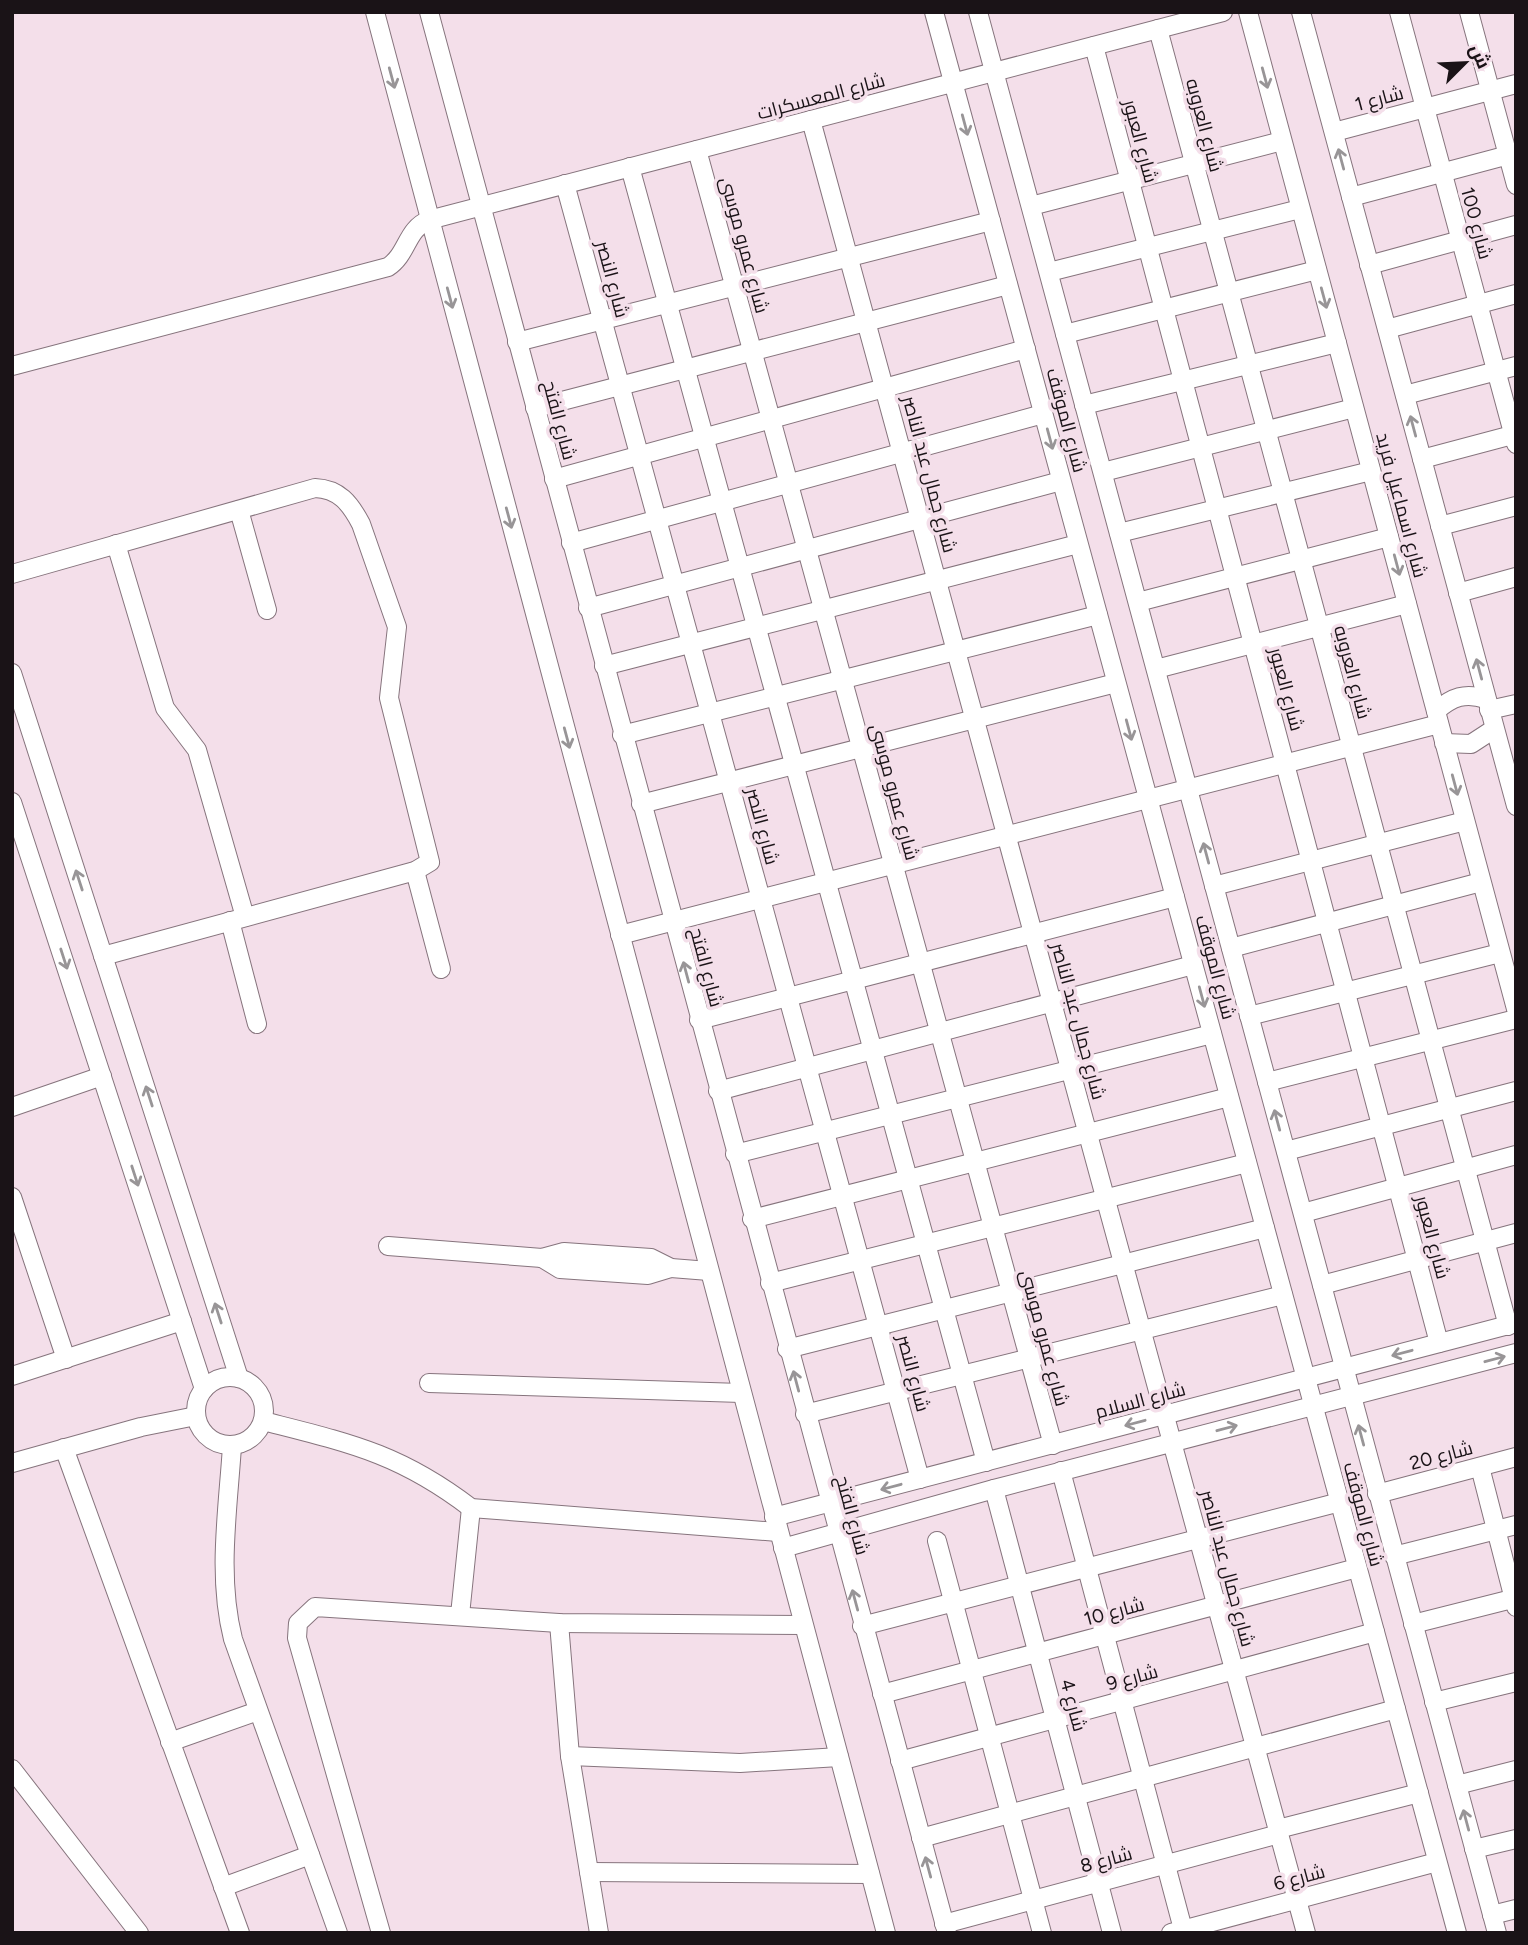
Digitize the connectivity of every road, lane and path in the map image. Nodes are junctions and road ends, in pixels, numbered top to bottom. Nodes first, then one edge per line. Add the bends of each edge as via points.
1 (375, 12) edge
2 (429, 12) edge
3 (934, 12) edge
4 (978, 12) edge
5 (1223, 12) edge
6 (1248, 12) edge
7 (1301, 12) edge
8 (1399, 12) edge
9 (1469, 12) edge
10 (1158, 29) junction
11 (1094, 46) junction
12 (995, 72) junction
13 (953, 83) junction
14 (1516, 84) edge
15 (1490, 91) junction
16 (1424, 108) junction
17 (811, 120) junction
18 (1334, 132) junction
19 (1282, 141) junction
20 (697, 150) junction
21 (1512, 154) edge
22 (1194, 164) junction
23 (630, 167) junction
24 (1442, 173) junction
25 (1130, 181) junction
26 (565, 184) junction
27 (1516, 186) edge
28 (1351, 197) junction
29 (481, 206) junction
30 (1031, 206) junction
31 (1300, 209) junction
32 (429, 219) junction
33 (991, 221) junction
34 (1516, 225) edge
35 (1212, 231) junction
36 (1460, 240) junction
37 (1148, 247) junction
38 (849, 257) junction
39 (1369, 265) junction
40 (1317, 270) junction
41 (1049, 272) junction
42 (1008, 285) junction
43 (734, 286) junction
44 (1229, 292) junction
45 (1516, 294) edge
46 (667, 303) junction
47 (1478, 305) junction
48 (1164, 309) junction
49 (602, 320) junction
50 (866, 322) junction
51 (1387, 329) junction
52 (1065, 334) junction
53 (517, 342) junction
54 (1337, 342) junction
55 (1026, 349) junction
56 (752, 351) junction
57 (1248, 364) junction
58 (12, 366) edge
59 (1516, 366) edge
60 (685, 369) junction
61 (1496, 371) junction
62 (1183, 380) junction
63 (620, 386) junction
64 (885, 388) junction
65 (1405, 395) junction
66 (1084, 405) junction
67 (535, 408) junction
68 (1354, 408) junction
69 (1043, 414) junction
70 (771, 419) junction
71 (1266, 430) junction
72 (704, 438) junction
73 (1515, 438) edge
74 (1201, 447) junction
75 (902, 452) junction
76 (639, 455) junction
77 (1422, 459) junction
78 (1371, 471) junction
79 (1103, 472) junction
80 (554, 479) junction
81 (1061, 481) junction
82 (788, 483) junction
83 (1283, 493) junction
84 (722, 502) junction
85 (1516, 506) edge
86 (1217, 509) junction
87 (239, 510) junction
88 (657, 519) junction
89 (920, 519) junction
90 (1440, 526) junction
91 (1119, 533) junction
92 (1389, 537) junction
93 (571, 543) junction
94 (116, 544) junction
95 (1078, 544) junction
96 (806, 549) junction
97 (1301, 560) junction
98 (739, 567) junction
99 (12, 574) edge
100 (1235, 577) junction
101 (1516, 577) edge
102 (937, 580) junction
103 (675, 584) junction
104 (1458, 593) junction
105 (1138, 602) junction
106 (1407, 604) junction
107 (588, 608) junction
108 (267, 610) dead end
109 (823, 610) junction
110 (1098, 615) junction
111 (756, 627) junction
112 (1319, 627) junction
113 (691, 643) junction
114 (1253, 644) junction
115 (956, 650) junction
116 (604, 666) junction
117 (1156, 669) junction
118 (12, 673) edge
119 (842, 679) junction
120 (1116, 683) junction
121 (775, 696) junction
122 (1488, 704) junction
123 (1516, 704) edge
124 (710, 712) junction
125 (1437, 717) junction
126 (975, 719) junction
127 (1494, 729) junction
128 (622, 735) junction
129 (1444, 743) junction
130 (1352, 747) junction
131 (861, 748) junction
132 (1285, 764) junction
133 (794, 765) junction
134 (729, 781) junction
135 (1188, 789) junction
136 (1148, 799) junction
137 (12, 802) edge
138 (641, 804) junction
139 (1516, 806) edge
140 (1465, 821) junction
141 (1007, 836) junction
142 (1378, 844) junction
143 (1311, 861) junction
144 (893, 865) junction
145 (415, 872) junction
146 (826, 882) junction
147 (1481, 882) junction
148 (1214, 886) junction
149 (1175, 897) junction
150 (762, 899) junction
151 (1394, 905) junction
152 (238, 919) junction
153 (673, 922) junction
154 (1328, 923) junction
155 (1033, 933) junction
156 (620, 936) junction
157 (1231, 948) junction
158 (1500, 953) junction
159 (103, 956) junction
160 (920, 963) junction
161 (1193, 965) junction
162 (441, 969) dead end
163 (1413, 975) junction
164 (853, 980) junction
165 (1346, 992) junction
166 (789, 997) junction
167 (1052, 1003) junction
168 (1516, 1009) edge
169 (1250, 1016) junction
170 (1516, 1019) edge
171 (699, 1020) junction
172 (257, 1024) dead end
173 (939, 1033) junction
174 (1212, 1034) junction
175 (1431, 1040) junction
176 (872, 1050) junction
177 (1363, 1058) junction
178 (808, 1067) junction
179 (1070, 1070) junction
180 (103, 1076) junction
181 (1267, 1082) junction
182 (718, 1091) junction
183 (1516, 1091) edge
184 (1229, 1097) junction
185 (957, 1098) junction
186 (12, 1107) edge
187 (1449, 1109) junction
188 (890, 1115) junction
189 (1382, 1126) junction
190 (826, 1132) junction
191 (1088, 1133) junction
192 (1286, 1151) junction
193 (735, 1154) junction
194 (1516, 1155) edge
195 (975, 1162) junction
196 (1247, 1163) junction
197 (1465, 1169) junction
198 (908, 1179) junction
199 (1398, 1187) junction
200 (844, 1196) junction
201 (12, 1197) edge
202 (1106, 1198) junction
203 (1303, 1213) junction
204 (752, 1219) junction
205 (992, 1227) junction
206 (1265, 1228) junction
207 (1516, 1233) edge
208 (1485, 1241) junction
209 (926, 1244) junction
210 (387, 1246) dead end
211 (1417, 1260) junction
212 (861, 1261) junction
213 (1124, 1264) junction
214 (709, 1271) junction
215 (769, 1283) junction
216 (1322, 1285) junction
217 (1010, 1293) junction
218 (1283, 1295) junction
219 (944, 1310) junction
220 (182, 1321) junction
221 (1512, 1324) edge
222 (880, 1326) junction
223 (1142, 1330) junction
224 (1439, 1343) junction
225 (787, 1349) junction
226 (1516, 1353) edge
227 (66, 1359) junction
228 (1029, 1359) junction
229 (1343, 1369) junction
230 (962, 1375) junction
231 (12, 1376) edge
232 (239, 1378) junction
233 (1306, 1378) junction
234 (429, 1383) dead end
235 (204, 1389) junction
236 (897, 1391) junction
237 (741, 1393) junction
238 (1350, 1396) junction
239 (1313, 1406) junction
240 (805, 1414) junction
241 (1165, 1415) junction
242 (196, 1416) junction
243 (263, 1421) junction
244 (1172, 1443) junction
245 (1053, 1445) junction
246 (232, 1446) junction
247 (64, 1448) junction
248 (1516, 1457) edge
249 (985, 1462) junction
250 (12, 1463) edge
251 (1480, 1467) junction
252 (1061, 1471) junction
253 (920, 1479) junction
254 (995, 1489) junction
255 (1377, 1494) junction
256 (1340, 1502) junction
257 (828, 1504) junction
258 (471, 1508) junction
259 (1516, 1525) edge
260 (1496, 1530) junction
261 (778, 1532) junction
262 (837, 1534) junction
263 (1199, 1539) junction
264 (937, 1541) dead end
265 (1394, 1556) junction
266 (1087, 1568) junction
267 (1357, 1568) junction
268 (1020, 1585) junction
269 (1515, 1601) edge
270 (953, 1603) junction
271 (1217, 1605) junction
272 (460, 1615) junction
273 (559, 1623) junction
274 (803, 1625) junction
275 (1413, 1625) junction
276 (862, 1626) junction
277 (1375, 1632) junction
278 (1104, 1635) junction
279 (1038, 1653) junction
280 (971, 1670) junction
281 (1234, 1670) junction
282 (1516, 1682) edge
283 (882, 1694) junction
284 (1122, 1701) junction
285 (1434, 1703) junction
286 (1396, 1709) junction
287 (258, 1711) junction
288 (1056, 1719) junction
289 (989, 1737) junction
290 (170, 1742) junction
291 (1256, 1747) junction
292 (570, 1756) junction
293 (839, 1757) junction
294 (900, 1762) junction
295 (12, 1769) edge
296 (1516, 1770) edge
297 (1142, 1778) junction
298 (1457, 1785) junction
299 (1419, 1793) junction
300 (1076, 1796) junction
301 (1010, 1814) junction
302 (1279, 1832) junction
303 (920, 1838) junction
304 (1516, 1839) edge
305 (1474, 1849) junction
306 (310, 1855) junction
307 (1437, 1862) junction
308 (1166, 1865) junction
309 (589, 1872) junction
310 (870, 1874) junction
311 (1099, 1883) junction
312 (223, 1887) junction
313 (1297, 1899) junction
314 (1033, 1900) junction
315 (1516, 1909) edge
316 (1494, 1924) edge
317 (945, 1928) edge
318 (1179, 1932) edge
319 (139, 1933) edge
320 (240, 1933) edge
321 (338, 1933) edge
322 (381, 1933) edge
323 (599, 1933) edge
324 (886, 1933) edge
325 (1042, 1933) edge
326 (1112, 1933) edge
327 (1306, 1933) edge
328 (1457, 1933) edge

1 -> 32 street
2 - 29 street, شارع الفتح
3 - 13 street, شارع الموقف
4 - 12 street, شارع الموقف
5 - 10 street, شارع المعسكرات
6 -> 19 street, شارع اسماعيل فريد
7 - 18 street, شارع اسماعيل فريد
8 - 16 street, شارع 100
9 - 15 street
10 - 11 street, شارع المعسكرات
10 - 22 street, شارع العروبه
11 - 12 street, شارع المعسكرات
11 - 25 street, شارع العبور
12 - 13 street, شارع المعسكرات
12 - 30 street, شارع الموقف
13 - 17 street, شارع المعسكرات
13 -> 33 street, شارع الموقف
14 - 15 street, شارع 1
15 - 16 street, شارع 1
15 - 21 street
16 - 18 street, شارع 1
16 - 24 street, شارع 100
17 - 20 street, شارع المعسكرات
17 - 38 street, شارع جمال عبد الناصر
28 -> 18 street, شارع اسماعيل فريد
19 - 22 street
19 - 31 street, شارع اسماعيل فريد
20 - 23 street, شارع المعسكرات
20 - 43 street, شارع عمرو موسى
21 - 24 street
21 - 27 street
22 - 25 street
22 - 35 street, شارع العروبه
23 - 26 street, شارع المعسكرات
23 - 46 street
24 - 28 street
24 - 36 street, شارع 100
25 - 30 street
25 - 37 street, شارع العبور
26 - 29 street, شارع المعسكرات
26 - 49 street, شارع النصر
28 - 39 street, شارع اسماعيل فريد
29 - 32 street, شارع المعسكرات
29 - 53 street, شارع الفتح
30 - 41 street, شارع الموقف
31 - 35 street
31 - 40 street, شارع اسماعيل فريد
32 - 58 street via 415,227 404,252 388,267
32 -> 156 street
33 - 38 street
33 - 42 street, شارع الموقف
34 - 36 street
35 - 37 street
35 - 44 street, شارع العروبه
36 - 39 street
36 - 47 street, شارع 100
37 - 41 street
37 - 48 street, شارع العبور
38 - 43 street
38 - 50 street, شارع جمال عبد الناصر
39 - 51 street, شارع اسماعيل فريد
40 - 44 street
40 -> 54 street, شارع اسماعيل فريد
41 - 52 street, شارع الموقف
42 - 50 street
42 - 55 street, شارع الموقف
43 - 46 street
43 - 56 street, شارع عمرو موسى
44 - 48 street
44 - 57 street, شارع العروبه
45 - 47 street
46 - 49 street
46 - 60 street
47 - 51 street
47 - 61 street, شارع 100
48 - 52 street
48 - 62 street, شارع العبور
49 - 53 street
49 - 63 street, شارع النصر
50 - 56 street
50 - 64 street, شارع جمال عبد الناصر
51 - 65 street, شارع اسماعيل فريد
52 - 66 street, شارع الموقف
53 - 67 street, شارع الفتح
54 - 57 street
54 - 68 street, شارع اسماعيل فريد
55 - 64 street
55 - 69 street, شارع الموقف
56 - 60 street
56 - 70 street, شارع عمرو موسى
57 - 62 street
57 - 71 street, شارع العروبه
59 - 61 street
60 - 63 street
60 - 72 street
61 - 65 street
61 - 73 street, شارع 100
62 - 66 street
62 - 74 street, شارع العبور
63 - 67 street
63 - 76 street, شارع النصر
64 - 70 street
64 - 75 street, شارع جمال عبد الناصر
77 -> 65 street, شارع اسماعيل فريد
66 - 79 street, شارع الموقف
67 - 80 street, شارع الفتح
68 - 71 street
68 - 78 street, شارع اسماعيل فريد
69 - 75 street
69 -> 81 street, شارع الموقف
70 - 72 street
70 - 82 street, شارع عمرو موسى
71 - 74 street
71 - 83 street, شارع العروبه
72 - 76 street
72 - 84 street
73 - 77 street
74 - 79 street
74 - 86 street, شارع العبور
75 - 82 street
75 - 89 street, شارع جمال عبد الناصر
76 - 80 street
76 - 88 street, شارع النصر
77 - 90 street, شارع اسماعيل فريد
78 - 83 street
78 - 92 street, شارع اسماعيل فريد
79 - 91 street, شارع الموقف
80 - 93 street, شارع الفتح
81 - 89 street
81 - 95 street, شارع الموقف
82 - 84 street
82 - 96 street, شارع عمرو موسى
83 - 86 street
83 - 97 street, شارع العروبه
84 - 88 street
84 - 98 street
85 - 90 street
86 - 91 street
86 - 100 street, شارع العبور
87 - 94 street
87 - 108 street
87 - 145 street via 329,488 353,508 361,524 397,627 389,698 430,852 430,862
88 - 93 street
88 - 103 street, شارع النصر
89 - 96 street
89 - 102 street, شارع جمال عبد الناصر
90 - 104 street, شارع اسماعيل فريد
91 - 105 street, شارع الموقف
92 - 97 street
92 -> 106 street, شارع اسماعيل فريد
93 - 107 street, شارع الفتح
94 - 99 street
94 - 152 street via 165,708 197,750
95 - 102 street
95 - 110 street, شارع الموقف
96 - 98 street
96 - 109 street, شارع عمرو موسى
97 - 100 street
97 - 112 street, شارع العروبه
98 - 103 street
98 - 111 street
100 - 105 street
100 - 114 street, شارع العبور
101 - 104 street
102 - 109 street
102 - 115 street, شارع جمال عبد الناصر
103 - 107 street
103 - 113 street, شارع النصر
122 -> 104 street, شارع اسماعيل فريد
105 - 117 street, شارع الموقف
106 - 112 street
106 - 125 street, شارع اسماعيل فريد
107 - 116 street, شارع الفتح
109 - 111 street
109 - 119 street, شارع عمرو موسى
110 - 115 street
110 - 120 street, شارع الموقف
111 - 113 street
111 - 121 street
112 - 114 street
112 - 130 street, شارع العروبه
113 - 116 street
113 - 124 street, شارع النصر
114 - 117 street
114 - 132 street, شارع العبور
115 - 119 street
115 - 126 street, شارع جمال عبد الناصر
116 - 128 street, شارع الفتح
117 - 135 street, شارع الموقف
159 -> 118 street
119 - 121 street
119 - 131 street, شارع عمرو موسى
120 - 126 street
120 -> 136 street, شارع الموقف
121 - 124 street
121 - 133 street
122 - 123 street
122 - 125 street via 1460,696
122 - 127 street, شارع اسماعيل فريد
124 - 128 street
124 - 134 street, شارع النصر
125 - 129 street, شارع اسماعيل فريد
125 - 130 street
126 - 131 street
126 - 141 street, شارع جمال عبد الناصر
127 - 129 street via 1471,744
127 - 139 street, شارع اسماعيل فريد
128 - 138 street, شارع الفتح
129 -> 140 street, شارع اسماعيل فريد
130 - 132 street
130 - 142 street, شارع العروبه
131 - 133 street
131 - 144 street, شارع عمرو موسى
132 - 135 street
132 - 143 street, شارع العبور
133 - 134 street
133 - 146 street
134 - 138 street
134 - 150 street, شارع النصر
135 - 136 street
148 -> 135 street, شارع الموقف
136 - 141 street
136 - 149 street, شارع الموقف
137 -> 180 street
138 - 153 street, شارع الفتح
140 - 142 street
140 - 147 street, شارع اسماعيل فريد
141 - 144 street
141 - 155 street, شارع جمال عبد الناصر
142 - 143 street
142 - 151 street, شارع العروبه
143 - 148 street
143 - 154 street, شارع العبور
144 - 146 street
144 - 160 street, شارع عمرو موسى
145 - 152 street
145 - 162 street
146 - 150 street
146 - 164 street
147 - 151 street
147 - 158 street, شارع اسماعيل فريد
148 - 157 street, شارع الموقف
149 - 155 street
149 - 161 street, شارع الموقف
150 - 153 street
150 - 166 street, شارع النصر
151 - 154 street
151 - 163 street, شارع العروبه
152 - 159 street
152 - 172 street
153 - 156 street
171 -> 153 street, شارع الفتح
154 - 157 street
154 - 165 street, شارع العبور
155 - 160 street
155 - 167 street, شارع جمال عبد الناصر
156 - 214 street
157 - 169 street, شارع الموقف
158 - 163 street
158 - 168 street, شارع اسماعيل فريد
232 -> 159 street
160 - 164 street
160 - 173 street, شارع عمرو موسى
161 - 167 street
161 -> 174 street, شارع الموقف
163 - 165 street
163 - 175 street, شارع العروبه
164 - 166 street
164 - 176 street
165 - 169 street
165 - 177 street, شارع العبور
166 - 171 street
166 - 178 street, شارع النصر
167 - 173 street
167 - 179 street, شارع جمال عبد الناصر
169 - 181 street, شارع الموقف
170 - 175 street
171 - 182 street, شارع الفتح
173 - 176 street
173 - 185 street, شارع عمرو موسى
174 - 179 street
174 - 184 street, شارع الموقف
175 - 177 street
175 - 187 street, شارع العروبه
176 - 178 street
176 - 188 street
177 - 181 street
177 - 189 street, شارع العبور
178 - 182 street
178 - 190 street, شارع النصر
179 - 185 street
179 - 191 street, شارع جمال عبد الناصر
180 - 186 street
180 -> 220 street
192 -> 181 street, شارع الموقف
182 - 193 street, شارع الفتح
183 - 187 street
184 - 191 street
184 - 196 street, شارع الموقف
185 - 188 street
185 - 195 street, شارع عمرو موسى
187 - 189 street
187 - 197 street, شارع العروبه
188 - 190 street
188 - 198 street
189 - 192 street
189 - 199 street, شارع العبور
190 - 193 street
190 - 200 street, شارع النصر
191 - 195 street
191 - 202 street, شارع جمال عبد الناصر
192 - 203 street, شارع الموقف
193 - 204 street, شارع الفتح
194 - 197 street
195 - 198 street
195 - 205 street, شارع عمرو موسى
196 - 202 street
196 - 206 street, شارع الموقف
197 - 199 street
197 - 208 street, شارع العروبه
198 - 200 street
198 - 209 street
199 - 203 street
199 - 211 street, شارع العبور
200 - 204 street
200 - 212 street, شارع النصر
201 - 227 street
202 - 205 street
202 - 213 street, شارع جمال عبد الناصر
203 - 216 street, شارع الموقف
204 - 215 street, شارع الفتح
205 - 209 street
205 - 217 street, شارع عمرو موسى
206 - 213 street
206 - 218 street, شارع الموقف
207 - 208 street
208 - 211 street
208 - 221 street, شارع العروبه
209 - 212 street
209 - 219 street
210 - 214 street via 542,1258 561,1269 648,1275 671,1268
211 - 216 street
211 - 224 street, شارع العبور
212 - 215 street
212 - 222 street, شارع النصر
213 - 217 street
213 - 223 street, شارع جمال عبد الناصر
214 - 237 street
215 - 225 street, شارع الفتح
216 - 229 street, شارع الموقف
217 - 219 street
217 - 228 street, شارع عمرو موسى
218 - 223 street
218 - 233 street, شارع الموقف
219 - 222 street
219 - 230 street
220 - 227 street
220 - 235 street
221 - 224 street, شارع السلام
222 - 225 street
222 - 236 street, شارع النصر
223 - 228 street
223 - 241 street, شارع جمال عبد الناصر
224 -> 229 street, شارع السلام
240 -> 225 street, شارع الفتح
238 -> 226 street
227 - 231 street
228 - 230 street
228 - 245 street, شارع عمرو موسى
229 - 233 street, شارع السلام
229 - 238 street, شارع الموقف
230 - 236 street
230 - 249 street
232 - 235 street via 220,1378
232 - 243 street via 260,1395
233 - 239 street, شارع الموقف
233 - 241 street, شارع السلام
234 - 237 street
235 - 242 street
236 - 240 street
236 - 253 street, شارع النصر
237 - 261 street
238 - 239 street
255 -> 238 street, شارع الموقف
244 -> 239 street
239 - 256 street, شارع الموقف
240 - 257 street, شارع الفتح
241 - 244 street, شارع جمال عبد الناصر
241 -> 245 street, شارع السلام
242 - 246 street via 208,1438
242 - 247 street
243 - 246 street via 255,1436
243 - 258 street via 397,1459
244 - 252 street
244 - 263 street, شارع جمال عبد الناصر
245 - 249 street, شارع السلام
246 - 287 street via 223,1585 233,1639
247 - 250 street
247 - 290 street
248 - 251 street, شارع 20
249 - 253 street, شارع السلام
251 - 255 street, شارع 20
251 - 260 street
252 - 254 street
252 - 266 street
253 -> 257 street, شارع السلام
254 - 262 street
254 - 268 street, شارع 4
255 - 265 street, شارع الموقف
256 - 263 street
256 - 267 street, شارع الموقف
257 - 261 street, شارع السلام
257 - 262 street, شارع الفتح
258 - 261 street
258 - 272 street
259 - 260 street
260 - 265 street
260 - 269 street
261 - 262 street
261 - 274 street
276 -> 262 street, شارع الفتح
263 - 266 street
263 - 271 street, شارع جمال عبد الناصر
264 - 270 street
265 - 275 street, شارع الموقف
266 - 268 street
266 - 278 street
267 - 271 street, شارع 10
267 - 277 street, شارع الموقف
268 - 270 street
268 - 279 street, شارع 4
269 - 275 street
270 - 276 street
270 - 280 street
271 - 278 street, شارع 10
271 - 281 street, شارع جمال عبد الناصر
272 - 273 street
272 - 322 street via 329,1606 315,1607 298,1623 297,1638
273 - 274 street
273 - 292 street
274 - 293 street
275 - 285 street, شارع الموقف
276 - 283 street, شارع الفتح
277 - 281 street, شارع 9
277 - 286 street, شارع الموقف
278 - 279 street, شارع 10
278 - 284 street
279 - 280 street, شارع 10
279 - 288 street, شارع 4
280 - 283 street, شارع 10
280 - 289 street
281 - 284 street, شارع 9
281 - 291 street, شارع جمال عبد الناصر
282 - 285 street
283 - 294 street, شارع الفتح
284 - 288 street, شارع 9
284 - 297 street
285 - 298 street, شارع الموقف
286 - 291 street
286 - 299 street, شارع الموقف
287 - 290 street
287 - 306 street
288 - 289 street, شارع 9
288 - 300 street, شارع 4
289 - 294 street, شارع 9
289 - 301 street
290 - 312 street
291 - 297 street
291 - 302 street, شارع جمال عبد الناصر
292 - 293 street via 740,1763
292 - 309 street
293 - 310 street
294 - 303 street, شارع الفتح
295 - 319 street
296 - 298 street
297 - 300 street
297 - 308 street
305 -> 298 street, شارع الموقف
299 - 302 street, شارع 8
299 - 307 street, شارع الموقف
300 - 301 street
300 - 311 street, شارع 4
301 - 303 street
301 - 314 street
302 - 308 street, شارع 8
302 - 313 street, شارع جمال عبد الناصر
317 -> 303 street, شارع الفتح
304 - 305 street
305 - 316 street, شارع الموقف
306 - 312 street
306 - 321 street
307 - 313 street, شارع 6
307 - 328 street, شارع الموقف
308 - 311 street, شارع 8
308 - 318 street
309 - 310 street
309 - 323 street
310 - 324 street
311 - 314 street, شارع 8
311 - 326 street, شارع 4
312 - 320 street
313 - 318 street, شارع 6
313 - 327 street, شارع جمال عبد الناصر
314 - 317 street, شارع 8
314 - 325 street
315 - 316 street

